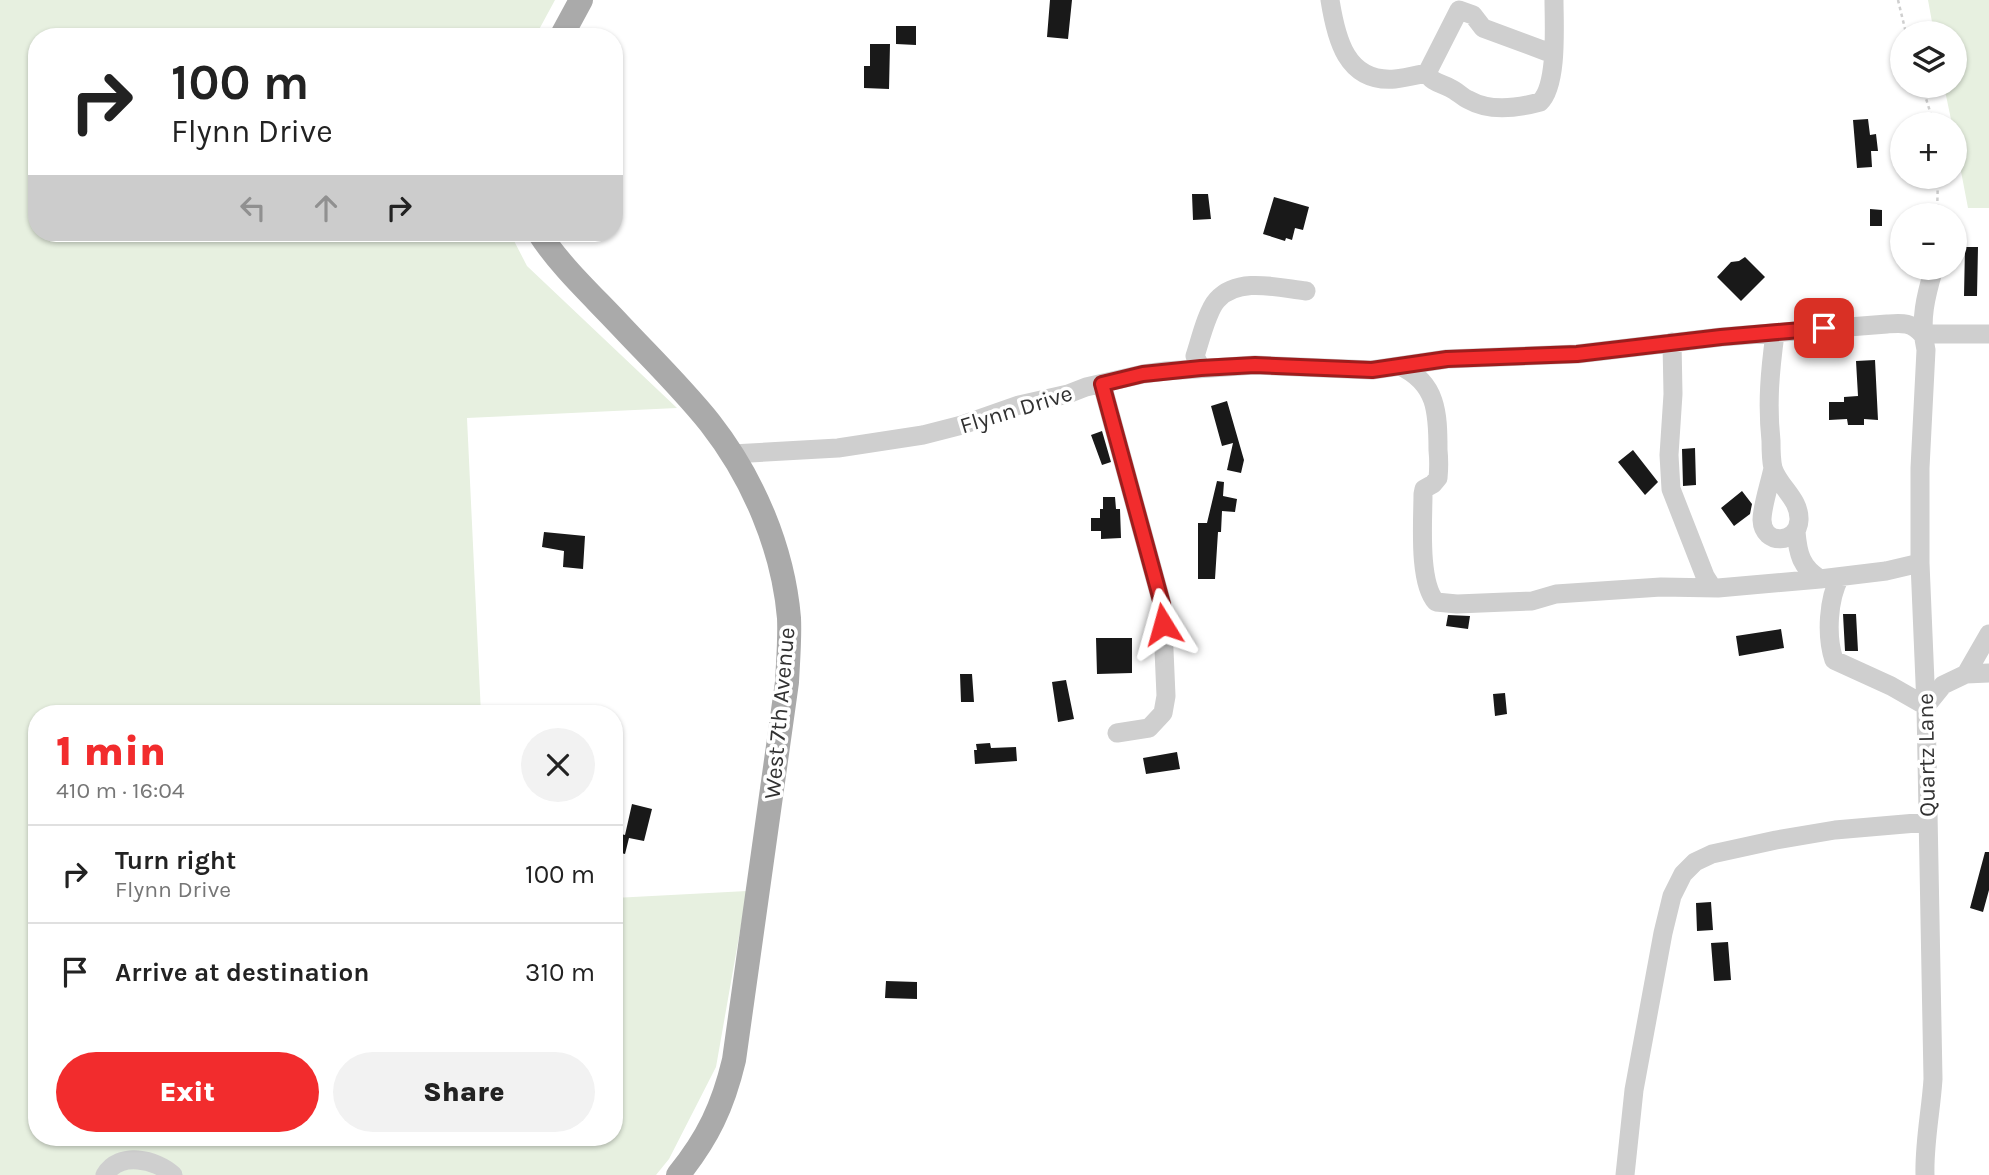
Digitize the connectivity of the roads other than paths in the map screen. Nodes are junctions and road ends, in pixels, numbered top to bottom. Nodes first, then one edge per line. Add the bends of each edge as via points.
1 (581, 0) edge
2 (1330, 0) edge
3 (1554, 0) edge
4 (1461, 5) edge
5 (566, 28) edge
6 (1553, 54) junction
7 (1427, 73) junction
8 (546, 242) edge
9 (1931, 280) edge
10 (1306, 290) dead end
11 (1775, 334) junction
12 (1922, 334) junction
13 (1989, 334) edge
14 (1672, 342) junction
15 (1400, 366) junction
16 (1201, 368) junction
17 (1102, 384) junction
18 (732, 454) junction
19 (1773, 468) junction
20 (1796, 532) junction
21 (1920, 563) junction
22 (1830, 578) junction
23 (1712, 587) junction
24 (1989, 634) edge
25 (1988, 673) edge
26 (1966, 674) junction
27 (1926, 706) junction
28 (1117, 733) dead end
29 (1928, 822) junction
30 (105, 1175) edge
31 (173, 1175) edge
32 (678, 1175) edge
33 (1625, 1175) edge
34 (1925, 1175) edge

1 - 5 main road
2 - 7 street via 1345,57 1358,69 1385,79
3 - 6 street
4 - 6 street via 1483,29
4 - 7 street
6 - 7 street via 1545,97 1533,104 1488,108
8 - 18 main road, West 7th Avenue via 692,402
9 - 12 street, Quartz Lane
10 - 16 street via 1240,286 1216,300 1195,356
11 - 12 street, Flynn Drive via 1908,323
11 - 14 street, Flynn Drive
11 - 19 street via 1768,385
12 - 13 street, Flynn Drive
12 - 21 street, Quartz Lane via 1926,349
14 - 15 street, Flynn Drive via 1589,353 1447,359
14 - 23 street via 1671,489
15 - 16 street, Flynn Drive via 1361,370 1255,365
15 - 23 street via 1420,378 1439,420 1438,478 1423,494 1426,576 1436,602 1532,601 1556,594
16 - 17 street, Flynn Drive
17 - 18 street, Flynn Drive via 899,440
17 - 28 street via 1162,604 1166,664 1163,713 1149,728
18 - 32 main road, West 7th Avenue via 757,500 778,558 789,619 788,671 734,1060 718,1115
19 - 20 street via 1798,510
19 - 20 street via 1762,521 1765,530 1774,539 1786,539
20 - 22 street via 1807,570
21 - 22 street
21 - 27 street, Quartz Lane
22 - 23 street
22 - 27 street via 1834,660
24 - 26 street
25 - 26 street
26 - 27 street via 1943,685
27 - 29 street, Quartz Lane
29 - 33 street via 1776,840 1712,854 1683,874 1663,933 1634,1090
29 - 34 street, Quartz Lane via 1933,1079
30 - 31 street via 136,1159 149,1160

